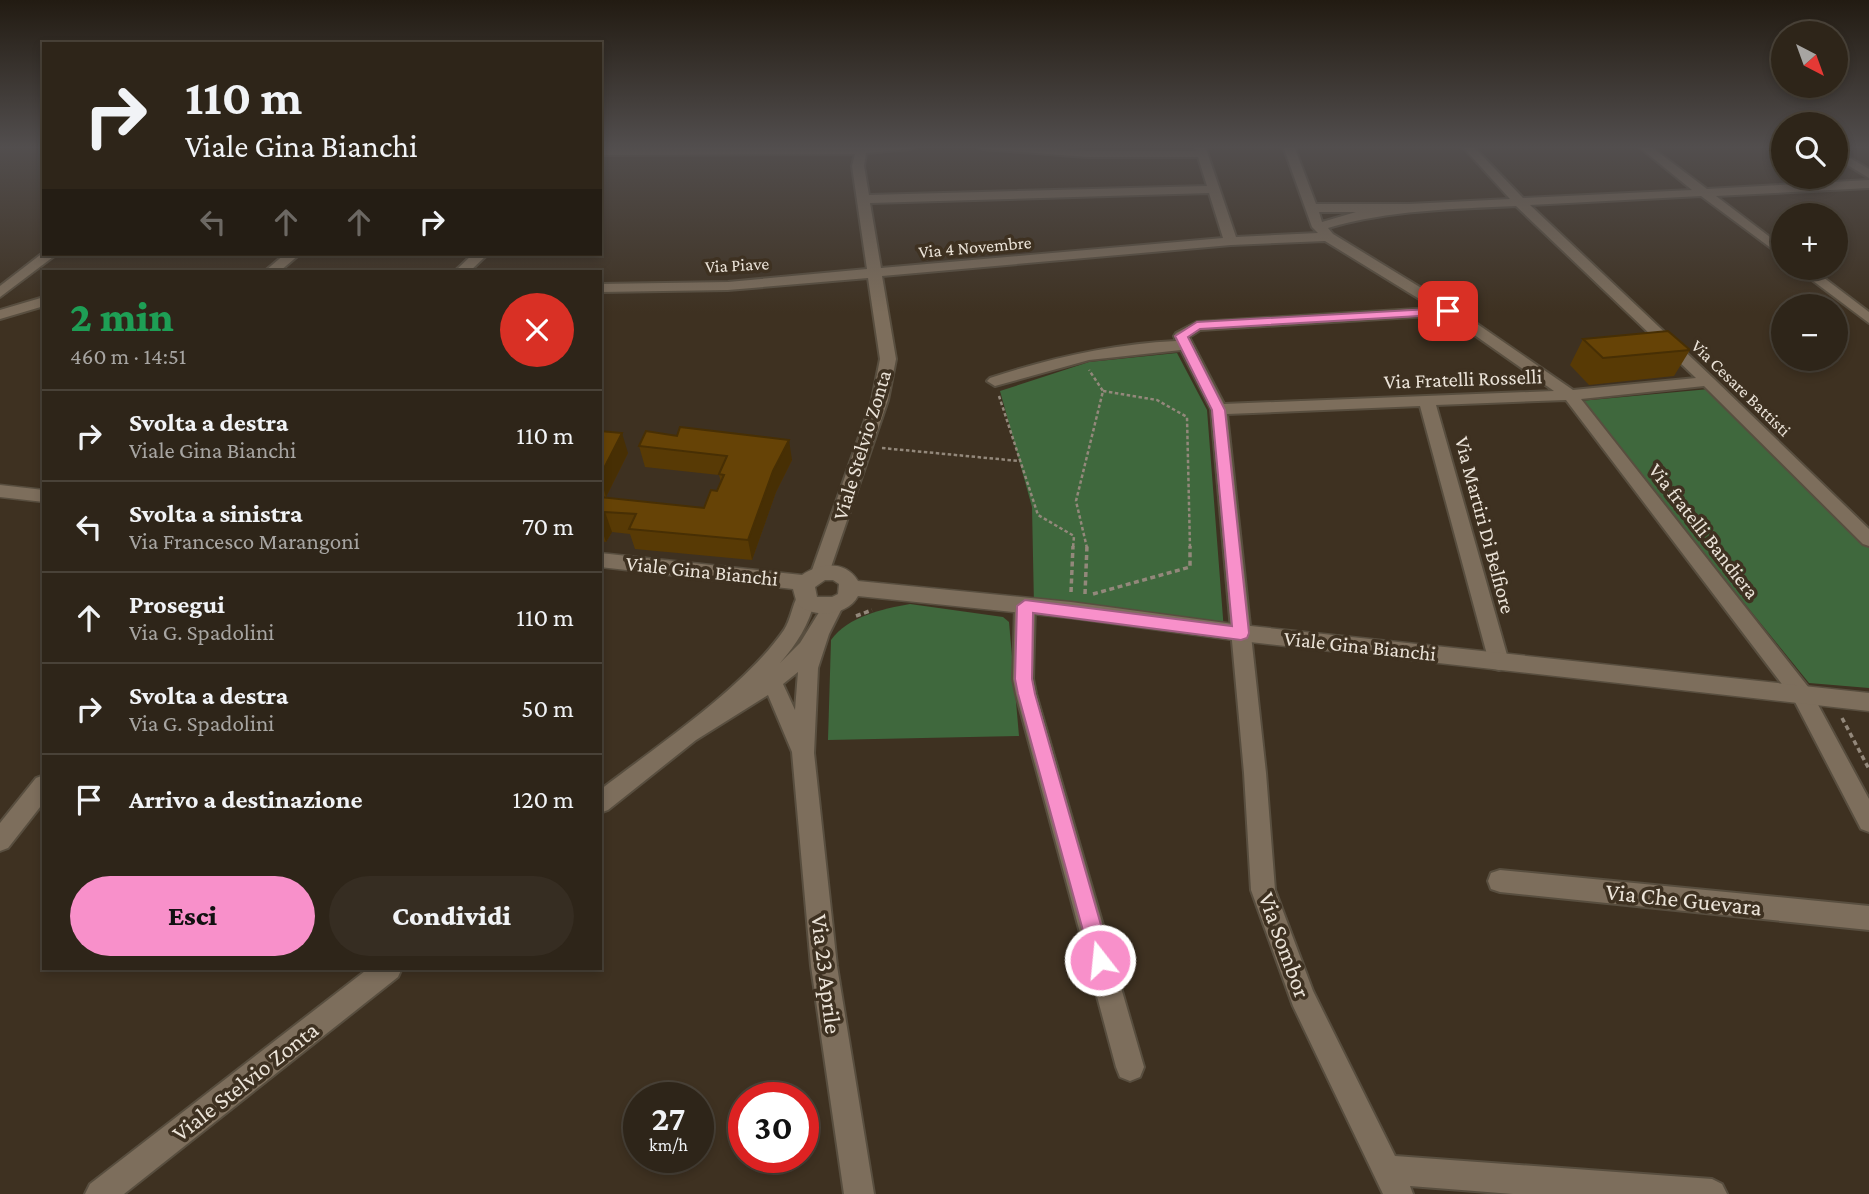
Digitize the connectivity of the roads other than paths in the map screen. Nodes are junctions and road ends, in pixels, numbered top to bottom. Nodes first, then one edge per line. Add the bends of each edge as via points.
1 (865, 202) edge
2 (1218, 202) edge
3 (1309, 202) edge
4 (1544, 202) edge
5 (1717, 202) edge
6 (1520, 203) junction
7 (1311, 208) junction
8 (1409, 208) junction
9 (1323, 232) junction
10 (1231, 241) junction
11 (1771, 244) edge
12 (48, 256) edge
13 (291, 256) edge
14 (479, 256) edge
15 (273, 270) edge
16 (463, 270) edge
17 (876, 273) junction
18 (1819, 280) edge
19 (602, 288) edge
20 (0, 294) edge
21 (42, 295) edge
22 (42, 302) edge
23 (1448, 311) junction
24 (0, 315) edge
25 (1869, 319) edge
26 (1186, 345) junction
27 (995, 381) road end
28 (1708, 382) junction
29 (1570, 395) junction
30 (1427, 401) junction
31 (1219, 410) junction
32 (0, 491) edge
33 (42, 496) edge
34 (1869, 540) edge
35 (602, 560) edge
36 (810, 585) junction
37 (851, 588) junction
38 (833, 606) junction
39 (1025, 606) junction
40 (1241, 633) junction
41 (820, 636) junction
42 (787, 639) junction
43 (1499, 662) junction
44 (772, 681) junction
45 (1802, 694) junction
46 (1869, 702) edge
47 (688, 734) junction
48 (803, 752) junction
49 (42, 788) edge
50 (602, 801) edge
51 (1869, 822) edge
52 (0, 841) edge
53 (1500, 881) dead end
54 (1869, 918) edge
55 (386, 970) edge
56 (1130, 1067) dead end
57 (1392, 1182) edge
58 (100, 1194) edge
59 (859, 1194) edge
60 (1712, 1194) edge

1 - 17 street, Viale Stelvio Zonta
2 - 10 street
3 - 7 street
4 - 6 street
5 - 11 street
6 - 8 street
6 - 28 street, Via Cesare Battisti
7 - 8 street
7 - 9 street
8 - 9 street, Via 4 Novembre via 1358,215
9 - 10 street, Via 4 Novembre
9 - 23 street, Via Fratelli Rosselli
10 - 17 street, Via 4 Novembre
12 - 20 street
13 - 15 street
14 - 16 street
17 - 19 street, Via Piave via 728,286
17 - 36 street, Viale Stelvio Zonta via 888,359 880,400
18 - 25 street
20 - 21 street
22 - 24 street
23 - 26 street via 1197,326 1181,336
23 - 29 street, Via Fratelli Rosselli
26 - 27 street via 1132,347 1046,364
26 - 31 street
28 - 29 street, Via Fratelli Rosselli
28 - 34 street, Via Cesare Battisti
29 - 30 street, Via Fratelli Rosselli
29 - 45 street, Via fratelli Bandiera
30 - 31 street, Via Fratelli Rosselli
30 - 43 street, Via Martiri Di Belfiore
31 - 40 street, Via Sombor
32 - 33 street
35 - 36 street, Viale Gina Bianchi
36 - 37 street via 842,575
36 - 38 street via 817,607
36 - 42 street, Viale Stelvio Zonta via 805,610
37 - 38 street via 846,599
37 - 39 street, Viale Gina Bianchi
38 - 41 street, Viale Stelvio Zonta
39 - 40 street, Viale Gina Bianchi via 1080,606
39 - 56 street via 1026,694
40 - 43 street, Viale Gina Bianchi
40 - 57 street, Via Sombor via 1263,890 1302,997
41 - 44 street, Viale Stelvio Zonta
41 - 48 street via 808,667
42 - 44 street via 787,650
42 - 47 street, Viale Stelvio Zonta via 759,672
43 - 45 street, Viale Gina Bianchi
44 - 47 street, Viale Stelvio Zonta
44 - 48 street
45 - 46 street, Viale Gina Bianchi
45 - 51 street, Via fratelli Bandiera
47 - 50 street, Viale Stelvio Zonta
48 - 59 street, Via 23 Aprile via 824,966
49 - 52 street
53 - 54 street, Via Che Guevara
55 - 58 street, Viale Stelvio Zonta
57 - 60 street

